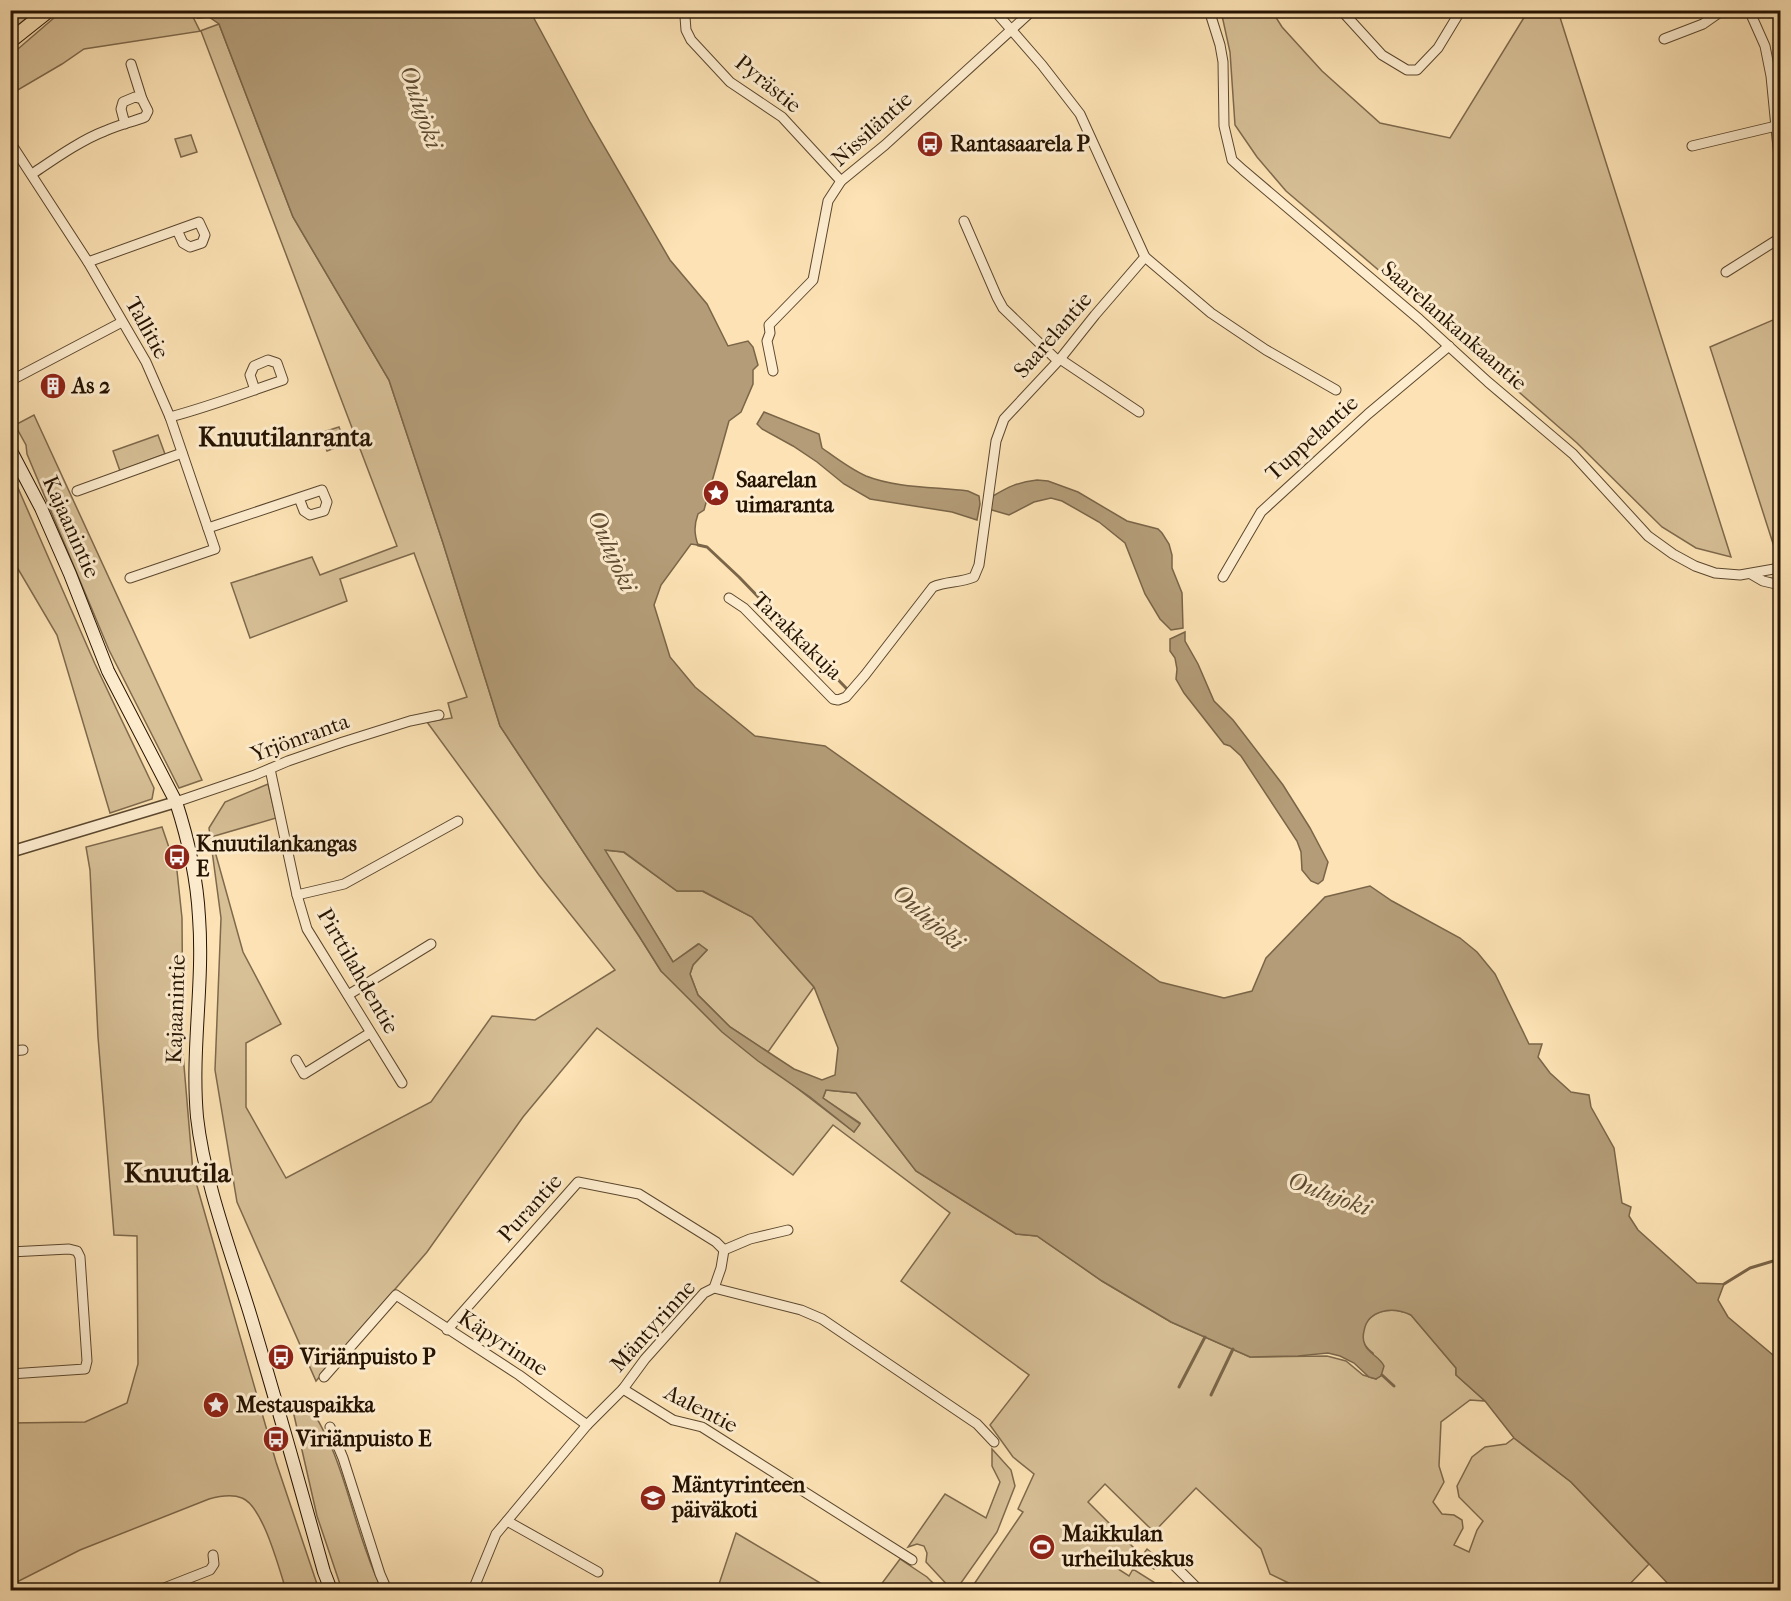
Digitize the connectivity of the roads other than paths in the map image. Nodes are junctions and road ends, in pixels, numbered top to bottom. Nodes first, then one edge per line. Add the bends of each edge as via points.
1 (49, 10) edge
2 (687, 10) edge
3 (994, 10) edge
4 (1033, 10) edge
5 (1209, 10) edge
6 (1341, 10) edge
7 (1461, 10) edge
8 (1723, 10) edge
9 (1749, 10) edge
10 (1011, 31) junction
11 (1664, 39) dead end
12 (10, 41) edge
13 (131, 64) dead end
14 (142, 99) junction
15 (125, 124) junction
16 (1778, 126) edge
17 (10, 142) edge
18 (1692, 146) dead end
19 (1780, 168) edge
20 (32, 174) junction
21 (841, 181) junction
22 (964, 221) dead end
23 (177, 230) dead end
24 (1780, 238) edge
25 (1145, 257) junction
26 (88, 262) junction
27 (1726, 272) dead end
28 (122, 322) junction
29 (1449, 346) junction
30 (1058, 360) junction
31 (773, 371) dead end
32 (10, 381) edge
33 (255, 390) dead end
34 (1336, 390) dead end
35 (1139, 412) dead end
36 (170, 417) junction
37 (10, 449) edge
38 (182, 453) junction
39 (78, 490) dead end
40 (299, 498) dead end
41 (208, 528) junction
42 (1780, 568) edge
43 (1751, 574) junction
44 (1223, 577) dead end
45 (130, 578) dead end
46 (1780, 585) edge
47 (729, 598) dead end
48 (838, 700) joint
49 (439, 716) dead end
50 (270, 769) junction
51 (176, 801) junction
52 (458, 821) dead end
53 (10, 852) edge
54 (297, 895) junction
55 (431, 944) dead end
56 (348, 995) junction
57 (370, 1033) junction
58 (23, 1050) dead end
59 (10, 1051) edge
60 (296, 1060) dead end
61 (402, 1083) dead end
62 (788, 1230) dead end
63 (724, 1250) junction
64 (10, 1252) edge
65 (714, 1288) junction
66 (447, 1330) junction
67 (10, 1374) edge
68 (324, 1377) dead end
69 (623, 1389) junction
70 (587, 1425) junction
71 (330, 1427) dead end
72 (994, 1442) dead end
73 (507, 1521) junction
74 (213, 1555) dead end
75 (912, 1560) dead end
76 (1172, 1563) dead end
77 (598, 1572) dead end
78 (159, 1590) edge
79 (331, 1590) edge
80 (387, 1590) edge
81 (473, 1590) edge
82 (1199, 1590) edge

1 - 12 main road
2 - 21 street, Pyrästie via 686,30 691,40 730,82 782,117
3 - 10 street
4 - 10 street, Nissiläntie
5 - 29 street, Saarelankankaantie via 1223,62 1224,126 1233,160
6 - 7 street via 1382,55 1407,70 1417,70 1438,48
8 - 11 street via 1703,24
9 - 16 street via 1765,46
10 - 21 street, Nissiläntie
10 - 25 street via 1080,114
13 - 14 street
14 - 15 street via 148,111 145,117
14 - 15 street via 135,97 123,102
15 - 20 street via 104,131
16 - 18 street
16 - 19 street
17 - 20 street, Tallitie
20 - 26 street, Tallitie
21 - 31 street, Nissiläntie via 828,201 813,280 769,325 767,340
22 - 30 street via 1003,309
23 - 26 street
24 - 27 street
25 - 30 street, Saarelantie
25 - 34 street via 1211,313
26 - 28 street, Tallitie
28 - 32 street
28 - 36 street, Tallitie via 146,362
29 - 43 street, Saarelankankaantie via 1573,454 1648,536 1695,566 1715,573
29 - 44 street, Tuppelantie via 1261,512
30 - 35 street
30 - 48 street, Saarelantie via 1004,419 996,441 979,565 974,577 933,587 866,675 846,697
33 - 36 street
36 - 38 street, Tallitie
37 - 51 main road, Kajaanintie via 66,564 108,671
38 - 39 street
38 - 41 street, Tallitie
40 - 41 street
41 - 45 street, Tallitie via 215,549
42 - 43 street, Saarelankankaantie
43 - 46 street
47 - 48 street, Tarakkakuja
49 - 50 street, Yrjönranta via 343,742
50 - 51 street, Yrjönranta
50 - 54 street, Pirttilahdentie
51 - 53 street
51 - 79 main road, Kajaanintie via 189,848 199,917 197,1118 208,1177
52 - 54 street via 344,884
54 - 56 street, Pirttilahdentie via 307,929
55 - 56 street
56 - 57 street, Pirttilahdentie
57 - 60 street via 304,1074
57 - 61 street, Pirttilahdentie
58 - 59 street
62 - 63 street
63 - 65 street
63 - 66 street, Purantie via 647,1197 578,1182
64 - 67 street via 76,1251 80,1257 87,1361 85,1369
65 - 69 street, Mäntyrinne via 689,1309
65 - 72 street, Mäntyrinne via 822,1319 977,1424
66 - 68 street, Käpyrinne via 396,1295
66 - 70 street, Käpyrinne via 519,1375
69 - 70 street, Mäntyrinne
69 - 75 street, Aalentie via 673,1420 702,1427
70 - 73 street, Mäntyrinne
71 - 80 street
73 - 77 street
73 - 81 street, Mäntyrinne via 496,1534
74 - 78 street via 210,1570
76 - 82 street

